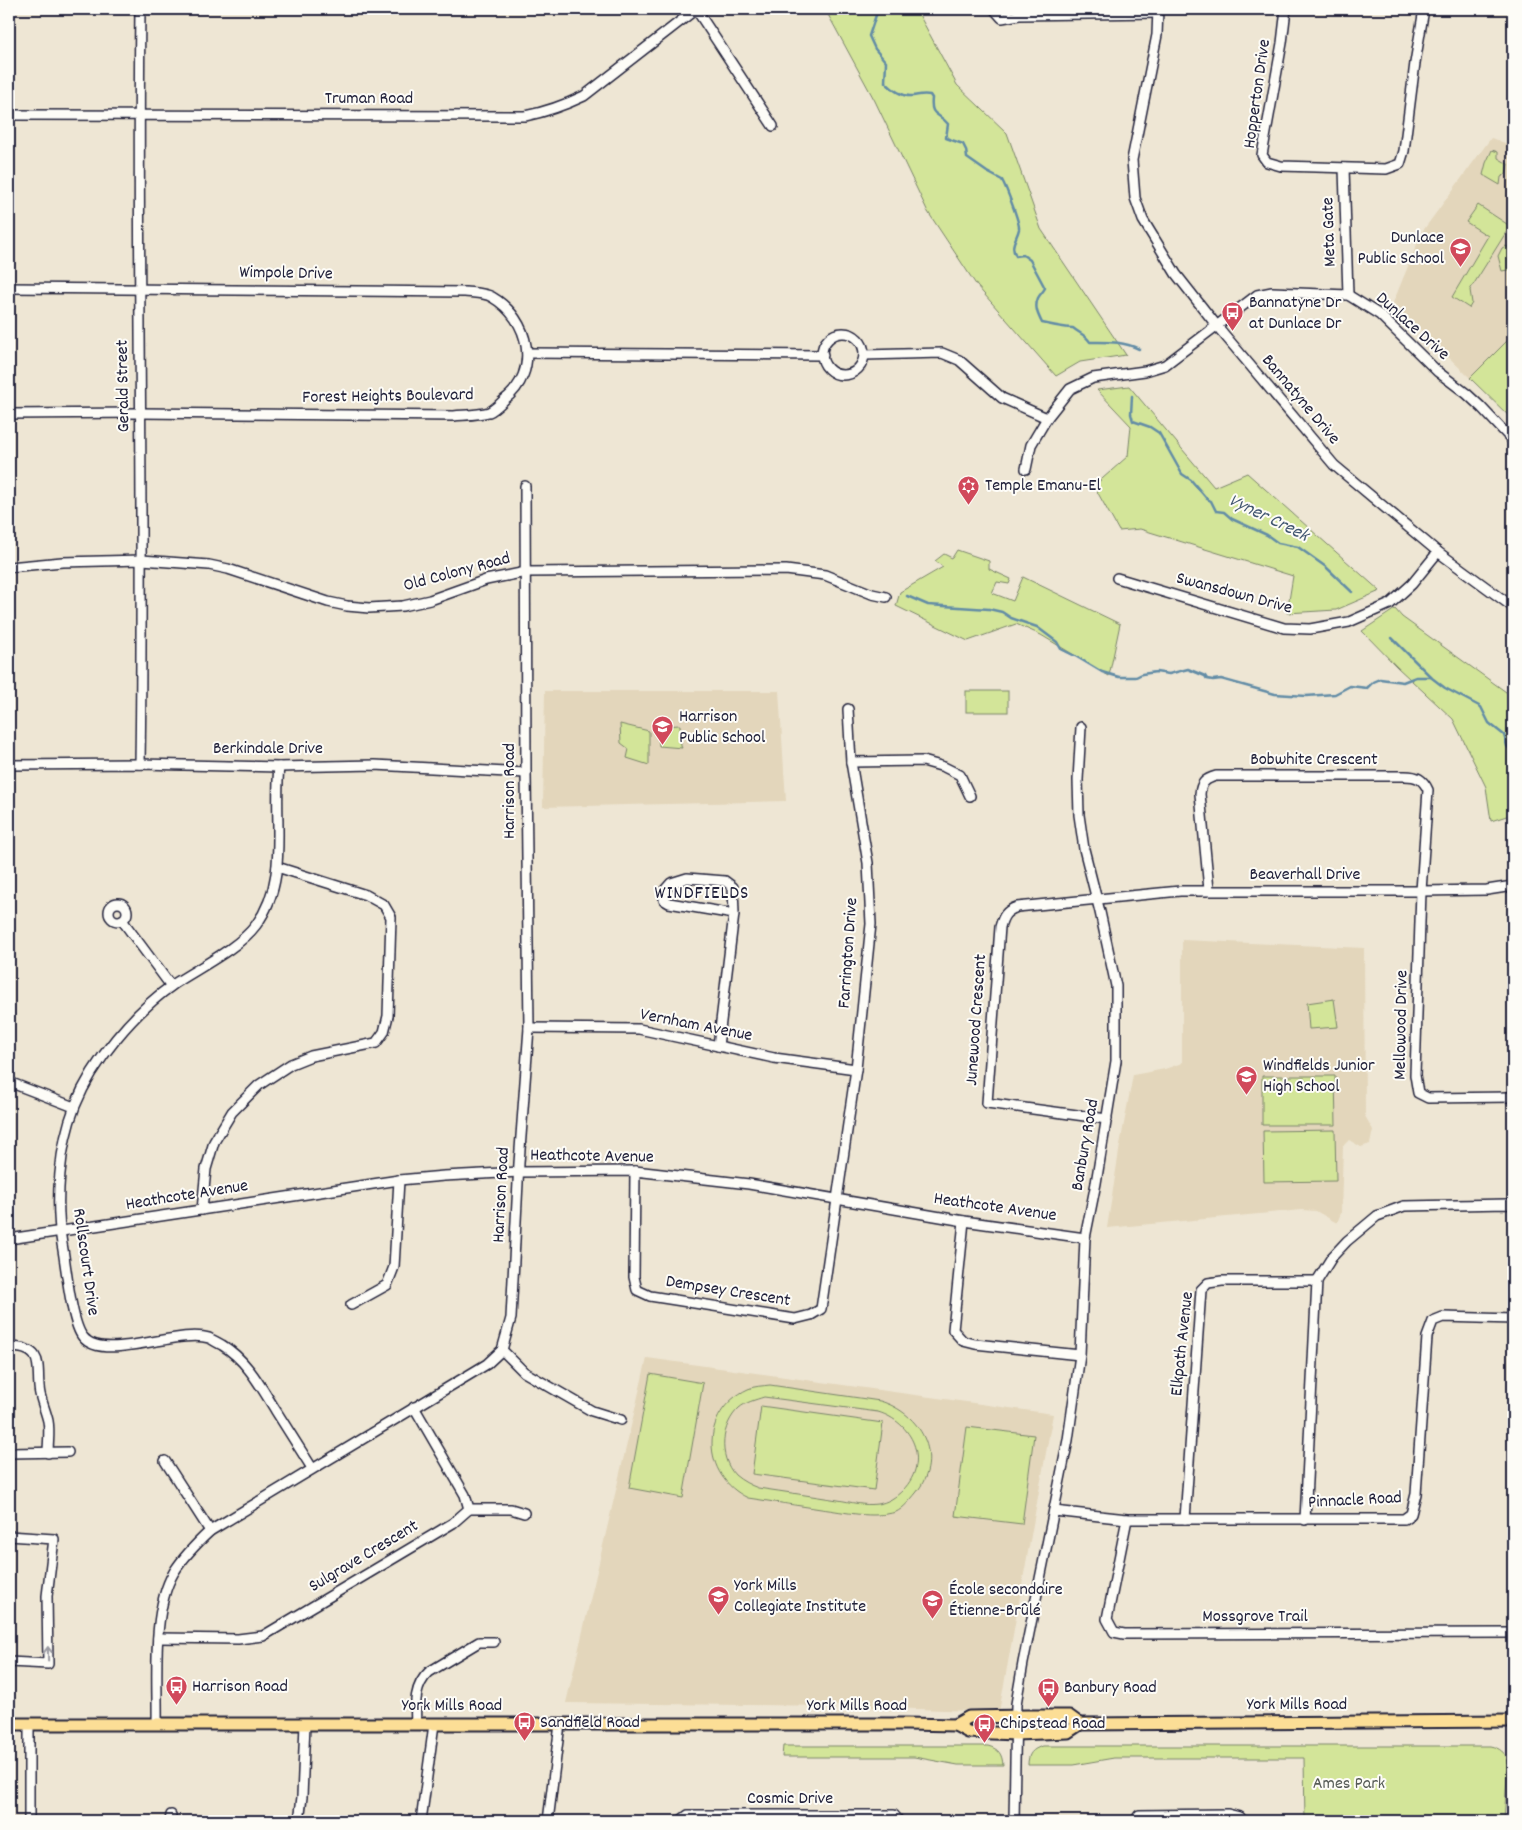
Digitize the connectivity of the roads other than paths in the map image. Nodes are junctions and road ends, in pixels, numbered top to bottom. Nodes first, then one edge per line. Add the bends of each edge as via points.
1 (140, 9) edge
2 (696, 9) edge
3 (994, 9) edge
4 (1286, 9) edge
5 (1424, 9) edge
6 (1158, 11) edge
7 (9, 115) edge
8 (139, 116) junction
9 (773, 126) dead end
10 (1344, 168) junction
11 (9, 288) edge
12 (139, 288) junction
13 (1348, 295) junction
14 (1217, 326) junction
15 (528, 353) junction
16 (822, 354) junction
17 (864, 355) junction
18 (140, 413) junction
19 (9, 414) edge
20 (1046, 418) junction
21 (1513, 441) edge
22 (1026, 469) dead end
23 (525, 486) dead end
24 (1438, 552) junction
25 (142, 560) junction
26 (9, 567) edge
27 (526, 572) junction
28 (1117, 578) dead end
29 (886, 597) dead end
30 (1513, 607) edge
31 (848, 709) dead end
32 (1081, 726) dead end
33 (850, 762) junction
34 (140, 764) junction
35 (9, 765) edge
36 (279, 767) junction
37 (526, 774) junction
38 (970, 796) dead end
39 (278, 867) junction
40 (1513, 886) edge
41 (1209, 890) junction
42 (1421, 891) junction
43 (1097, 900) junction
44 (734, 914) junction
45 (122, 920) dead end
46 (172, 986) junction
47 (529, 1028) junction
48 (718, 1046) junction
49 (856, 1068) junction
50 (9, 1082) edge
51 (1513, 1096) edge
52 (74, 1107) junction
53 (1107, 1120) junction
54 (635, 1171) junction
55 (519, 1172) junction
56 (399, 1180) junction
57 (836, 1199) junction
58 (1513, 1205) edge
59 (202, 1210) junction
60 (964, 1221) junction
61 (60, 1232) junction
62 (1085, 1238) junction
63 (9, 1239) edge
64 (1317, 1281) junction
65 (351, 1305) dead end
66 (1513, 1320) edge
67 (9, 1347) edge
68 (502, 1350) junction
69 (1080, 1355) junction
70 (414, 1407) junction
71 (621, 1420) dead end
72 (68, 1452) dead end
73 (9, 1453) edge
74 (48, 1453) junction
75 (165, 1462) dead end
76 (312, 1468) junction
77 (469, 1509) junction
78 (1054, 1511) junction
79 (524, 1513) dead end
80 (1128, 1519) junction
81 (1185, 1519) junction
82 (1305, 1520) junction
83 (210, 1531) junction
84 (9, 1536) edge
85 (1513, 1633) edge
86 (158, 1638) junction
87 (494, 1642) dead end
88 (9, 1662) edge
89 (1016, 1716) junction
90 (1513, 1722) edge
91 (9, 1724) edge
92 (29, 1724) junction
93 (157, 1724) junction
94 (305, 1724) junction
95 (416, 1724) junction
96 (434, 1724) junction
97 (560, 1724) junction
98 (1080, 1724) junction
99 (955, 1725) junction
100 (1016, 1734) junction
101 (29, 1821) edge
102 (299, 1821) edge
103 (421, 1821) edge
104 (548, 1821) edge
105 (680, 1821) edge
106 (899, 1821) edge
107 (1014, 1821) edge
108 (1135, 1821) edge
109 (1243, 1821) edge

1 - 8 street, Gerald Street
2 - 8 street, Truman Road via 584,96 538,114
2 - 9 street
3 - 6 street via 1002,18
4 - 10 street, Hopperton Drive via 1262,155 1267,162 1281,166
5 - 10 street, Hopperton Drive via 1400,164 1386,169
6 - 14 street, Bannatyne Drive via 1132,160 1135,198 1142,217 1176,274
7 - 8 street, Truman Road
8 - 12 street, Gerald Street
10 - 13 street, Meta Gate
11 - 12 street, Wimpole Drive
12 - 15 street, Wimpole Drive via 465,292 491,296 511,312 522,330
12 - 18 street, Gerald Street
13 - 14 street, Dunlace Drive via 1272,292 1257,295
13 - 21 street, Dunlace Drive via 1380,314
14 - 20 street, Dunlace Drive via 1165,365 1145,372 1093,378 1070,389
14 - 24 street, Bannatyne Drive via 1334,464
15 - 16 street
15 - 18 street, Forest Heights Boulevard via 524,374 513,393 489,412 454,416
16 - 17 street via 832,372 844,375 856,371
16 - 17 street via 827,341 844,334 857,339
17 - 20 street via 942,353 959,360 1002,398
18 - 19 street, Forest Heights Boulevard
18 - 25 street, Gerald Street
20 - 22 street, Dunlace Drive via 1031,445
23 - 27 street, Harrison Road
24 - 28 street, Swansdown Drive via 1412,584 1390,604 1349,622 1310,628 1284,628
24 - 30 street, Bannatyne Drive
25 - 26 street, Old Colony Road
25 - 27 street, Old Colony Road via 228,569 328,602 369,608 430,600 486,580
25 - 34 street, Gerald Street
27 - 29 street, Old Colony Road via 786,570 825,575
27 - 37 street, Harrison Road
31 - 33 street, Farrington Drive
32 - 43 street, Banbury Road via 1079,815
33 - 38 street via 923,761 960,774
33 - 49 street, Farrington Drive via 868,863 871,924
34 - 35 street, Berkindale Drive
34 - 36 street, Berkindale Drive
36 - 37 street, Berkindale Drive via 375,765
36 - 39 street, Rollscourt Drive
37 - 47 street, Harrison Road
39 - 46 street, Rollscourt Drive via 272,896 255,926 236,944
39 - 59 street via 384,905 391,917 388,1016 384,1032 376,1043 311,1056 291,1064 259,1085 232,1112 214,1142 206,1170
40 - 42 street, Beaverhall Drive via 1487,890
41 - 42 street, Beaverhall Drive
41 - 42 street, Bobwhite Crescent via 1200,794 1201,785 1207,779 1216,776 1416,776 1428,790
41 - 43 street, Beaverhall Drive
42 - 51 street, Mellowood Drive via 1418,1093 1428,1098
43 - 53 street, Banbury Road via 1116,986 1116,1061
43 - 53 street, Junewood Crescent via 1017,908 1009,910 1003,917 987,1103
44 - 44 street via 669,903 664,900 664,891 671,882 687,878 724,881 733,887
44 - 48 street
45 - 46 street
46 - 52 street, Rollscourt Drive via 140,1013 114,1042
47 - 48 street, Vernham Avenue via 638,1029
47 - 55 street, Harrison Road
48 - 49 street, Vernham Avenue via 774,1058
49 - 57 street, Farrington Drive
50 - 52 street
52 - 61 street, Rollscourt Drive via 62,1152
53 - 62 street, Banbury Road
54 - 55 street, Heathcote Avenue
54 - 57 street, Heathcote Avenue via 749,1184
54 - 57 street, Dempsey Crescent via 634,1277 637,1290 650,1296 795,1319 822,1309
55 - 56 street, Heathcote Avenue
55 - 68 street, Harrison Road via 511,1318
56 - 59 street, Heathcote Avenue
56 - 65 street via 394,1267 387,1285
57 - 60 street, Heathcote Avenue
58 - 64 street via 1404,1206 1377,1216 1332,1257
59 - 61 street, Heathcote Avenue
60 - 62 street, Heathcote Avenue
60 - 69 street via 953,1330 963,1341 975,1344
61 - 63 street, Heathcote Avenue
61 - 76 street, Rollscourt Drive via 75,1322 83,1338 95,1346 114,1347 190,1337 208,1338 223,1346 242,1360 256,1379
62 - 69 street, Banbury Road
64 - 81 street, Elkpath Avenue via 1222,1281 1208,1283 1201,1290
64 - 82 street
66 - 82 street, Pinnacle Road via 1443,1317 1432,1321 1427,1337 1416,1494 1411,1514 1404,1518
67 - 74 street via 29,1351 40,1367 40,1392 48,1423
68 - 70 street via 487,1364
68 - 71 street via 524,1372 592,1411
69 - 78 street, Banbury Road
70 - 76 street
70 - 77 street via 465,1495
72 - 74 street
73 - 74 street
75 - 83 street
76 - 83 street
77 - 79 street via 511,1508
77 - 86 street, Sulgrave Crescent via 453,1523 263,1636 238,1639
78 - 80 street, Pinnacle Road
78 - 89 street, Banbury Road via 1023,1663
80 - 81 street, Pinnacle Road
80 - 85 street, Mossgrove Trail via 1107,1619 1114,1632
81 - 82 street, Pinnacle Road
83 - 86 street via 181,1562 167,1587
88 -> 84 street via 48,1664 47,1596 54,1539
86 - 93 street
87 - 95 street via 479,1642 423,1678 416,1694
89 - 98 main road, York Mills Road via 1069,1716
89 - 99 main road, York Mills Road via 969,1717
89 - 100 street, Banbury Road
90 - 98 main road, York Mills Road
91 - 92 main road, York Mills Road
92 - 93 main road, York Mills Road
92 - 101 street
93 - 94 main road, York Mills Road
94 - 95 main road, York Mills Road
94 - 102 street
95 - 96 main road, York Mills Road
96 - 97 main road, York Mills Road
96 - 103 street
97 - 99 main road, York Mills Road
97 - 104 street
98 - 100 main road, York Mills Road via 1068,1732
99 - 100 main road, York Mills Road via 968,1732
100 - 107 street
105 - 106 street, Cosmic Drive via 688,1815 894,1815
108 - 109 street via 1139,1815 1228,1814

